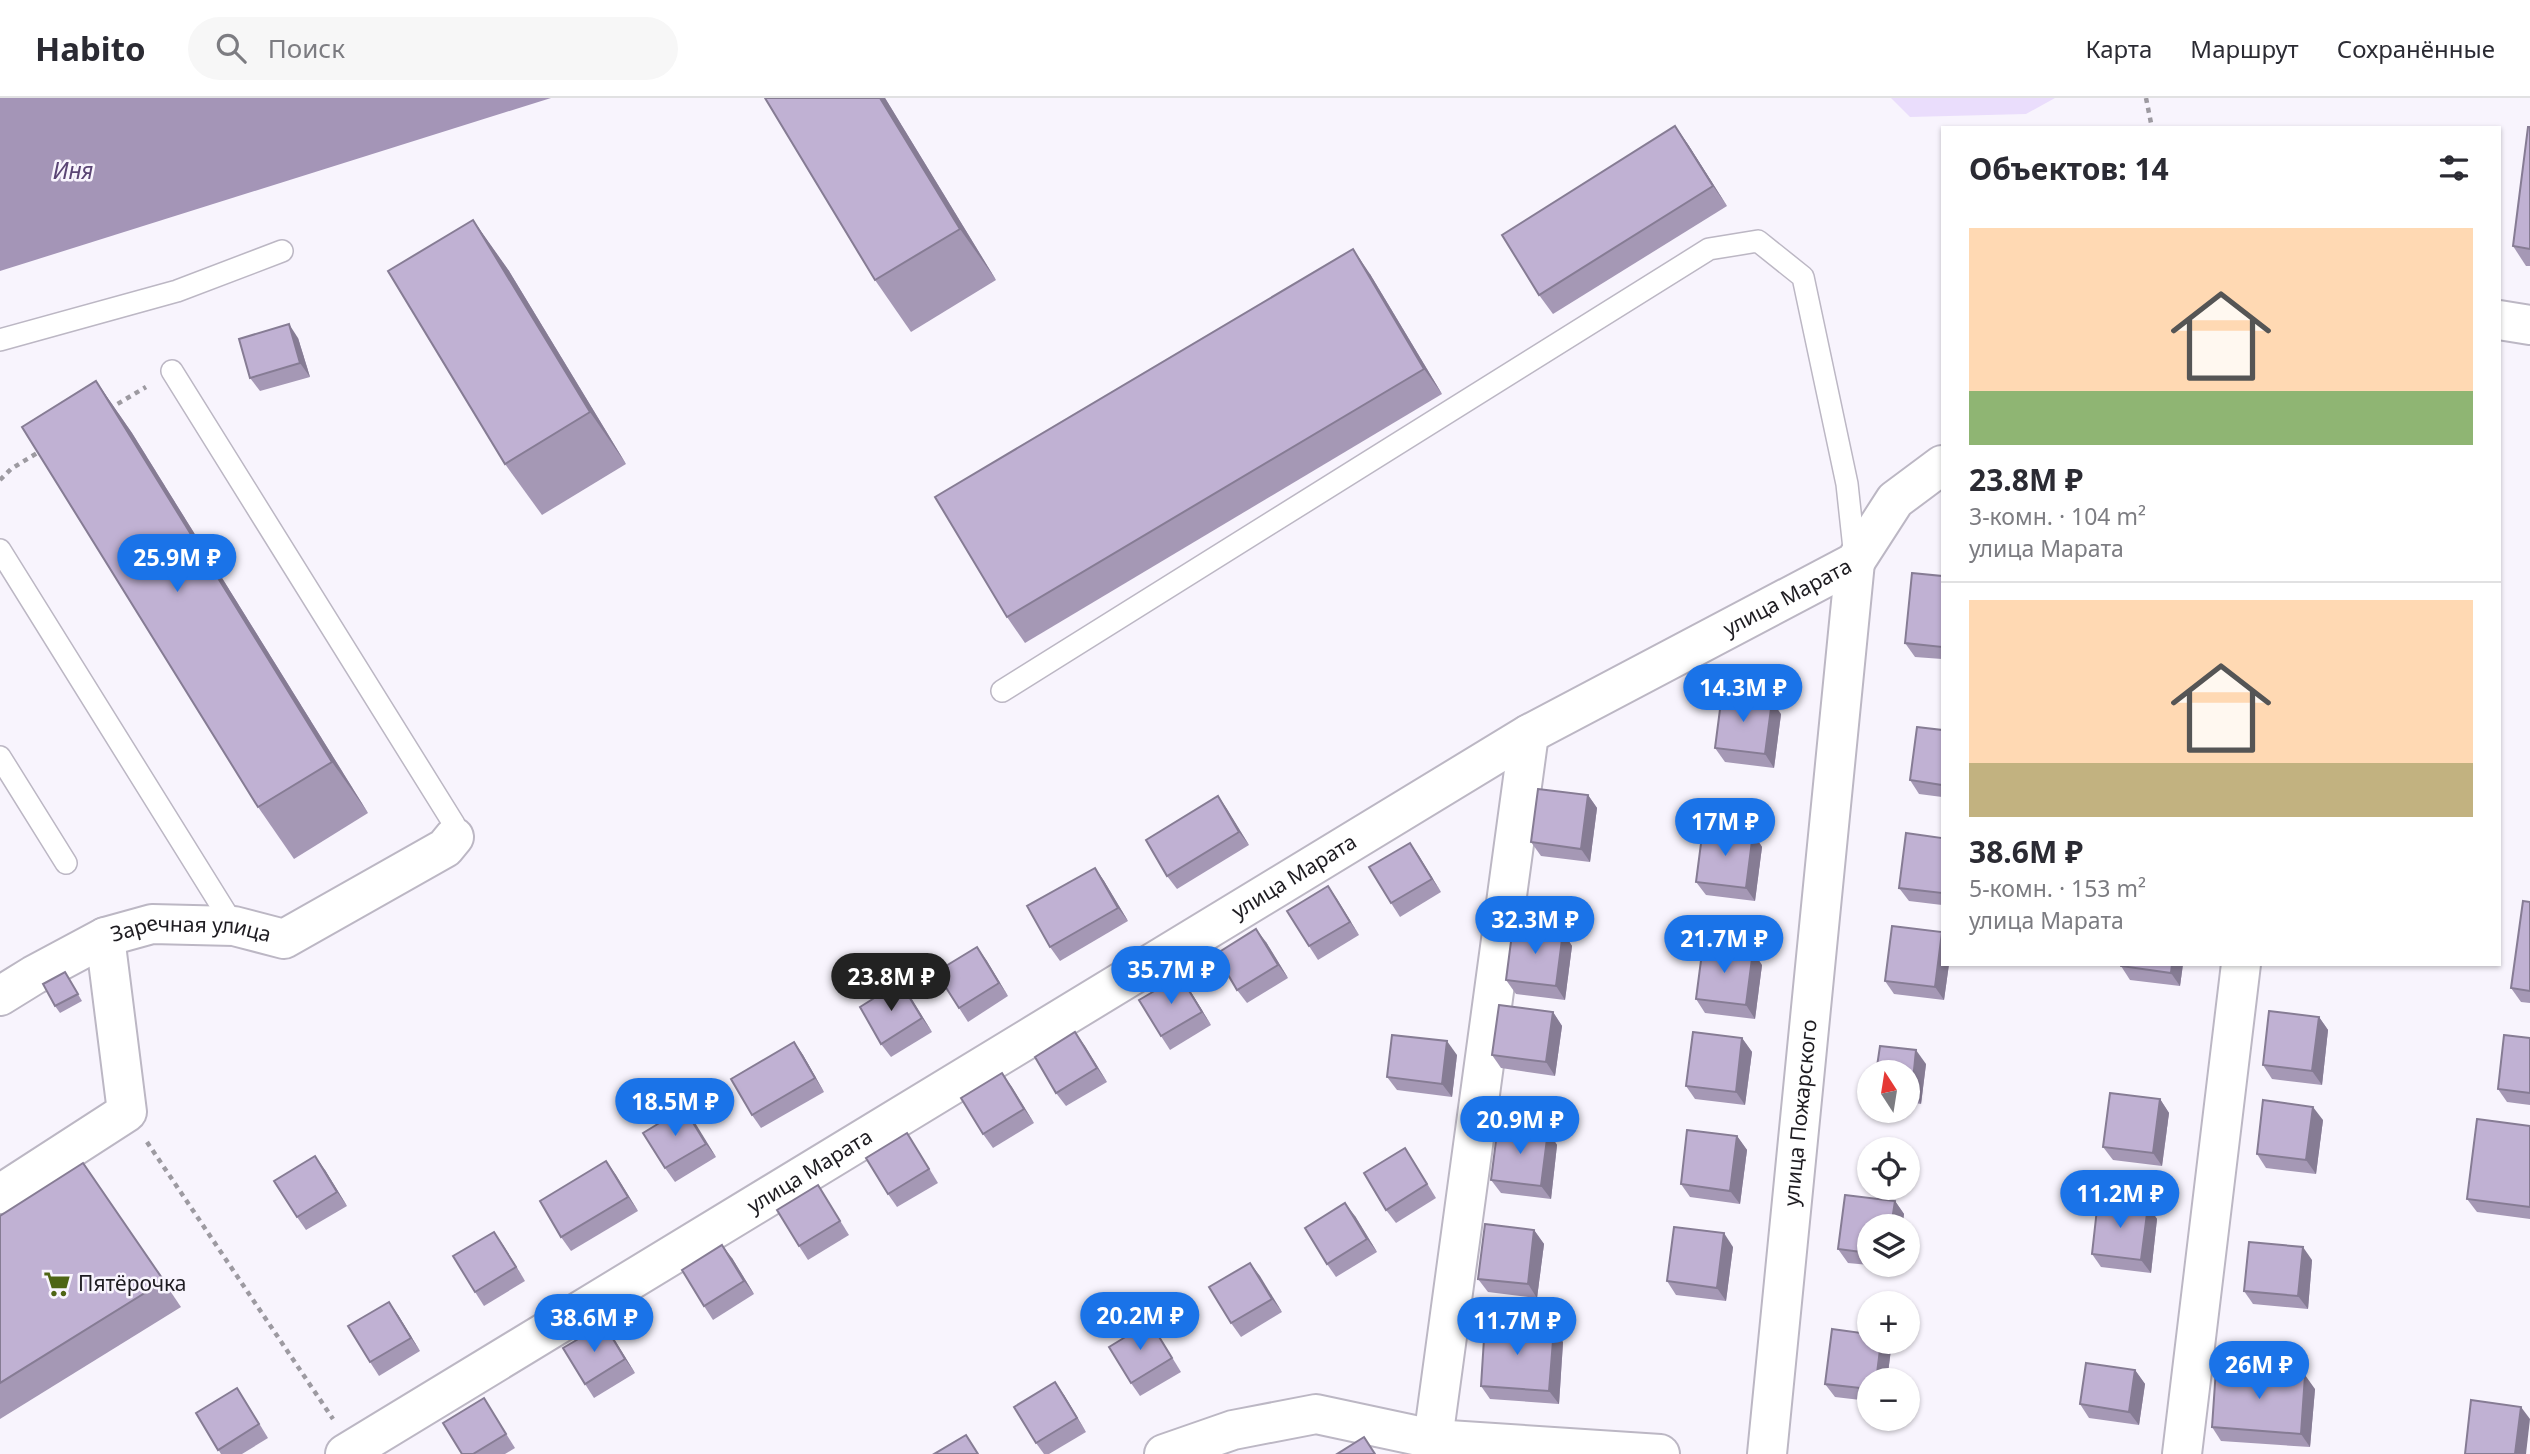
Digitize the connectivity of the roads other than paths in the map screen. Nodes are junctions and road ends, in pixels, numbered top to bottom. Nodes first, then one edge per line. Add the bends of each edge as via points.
1 (282, 251) dead end
2 (2501, 320) edge
3 (2530, 326) edge
4 (0, 340) edge
5 (172, 371) road end
6 (1941, 466) edge
7 (0, 550) edge
8 (1855, 562) junction
9 (1002, 691) dead end
10 (1529, 734) junction
11 (0, 757) edge
12 (454, 837) joint
13 (66, 863) dead end
14 (234, 926) junction
15 (105, 937) junction
16 (2241, 966) edge
17 (0, 996) edge
18 (0, 1194) edge
19 (1432, 1447) edge
20 (352, 1452) edge
21 (1164, 1454) edge
22 (1660, 1454) edge
23 (1767, 1454) edge
24 (2182, 1454) edge

1 - 4 lane via 177,291
2 - 3 street
5 - 12 lane via 454,824
6 - 8 street, улица Марата via 1895,500
7 - 14 lane
8 - 9 lane via 1847,484 1802,276 1758,241 1709,249
8 - 10 street, улица Марата
8 - 23 street, улица Пожарского
10 - 19 street
10 - 20 street, улица Марата
11 - 13 lane
12 - 14 street, Заречная улица via 445,848 284,939
14 - 15 street, Заречная улица via 152,924
15 - 17 street, Заречная улица
15 - 18 street via 127,1112
16 - 24 street
19 - 21 street via 1316,1414 1233,1430
19 - 22 street

